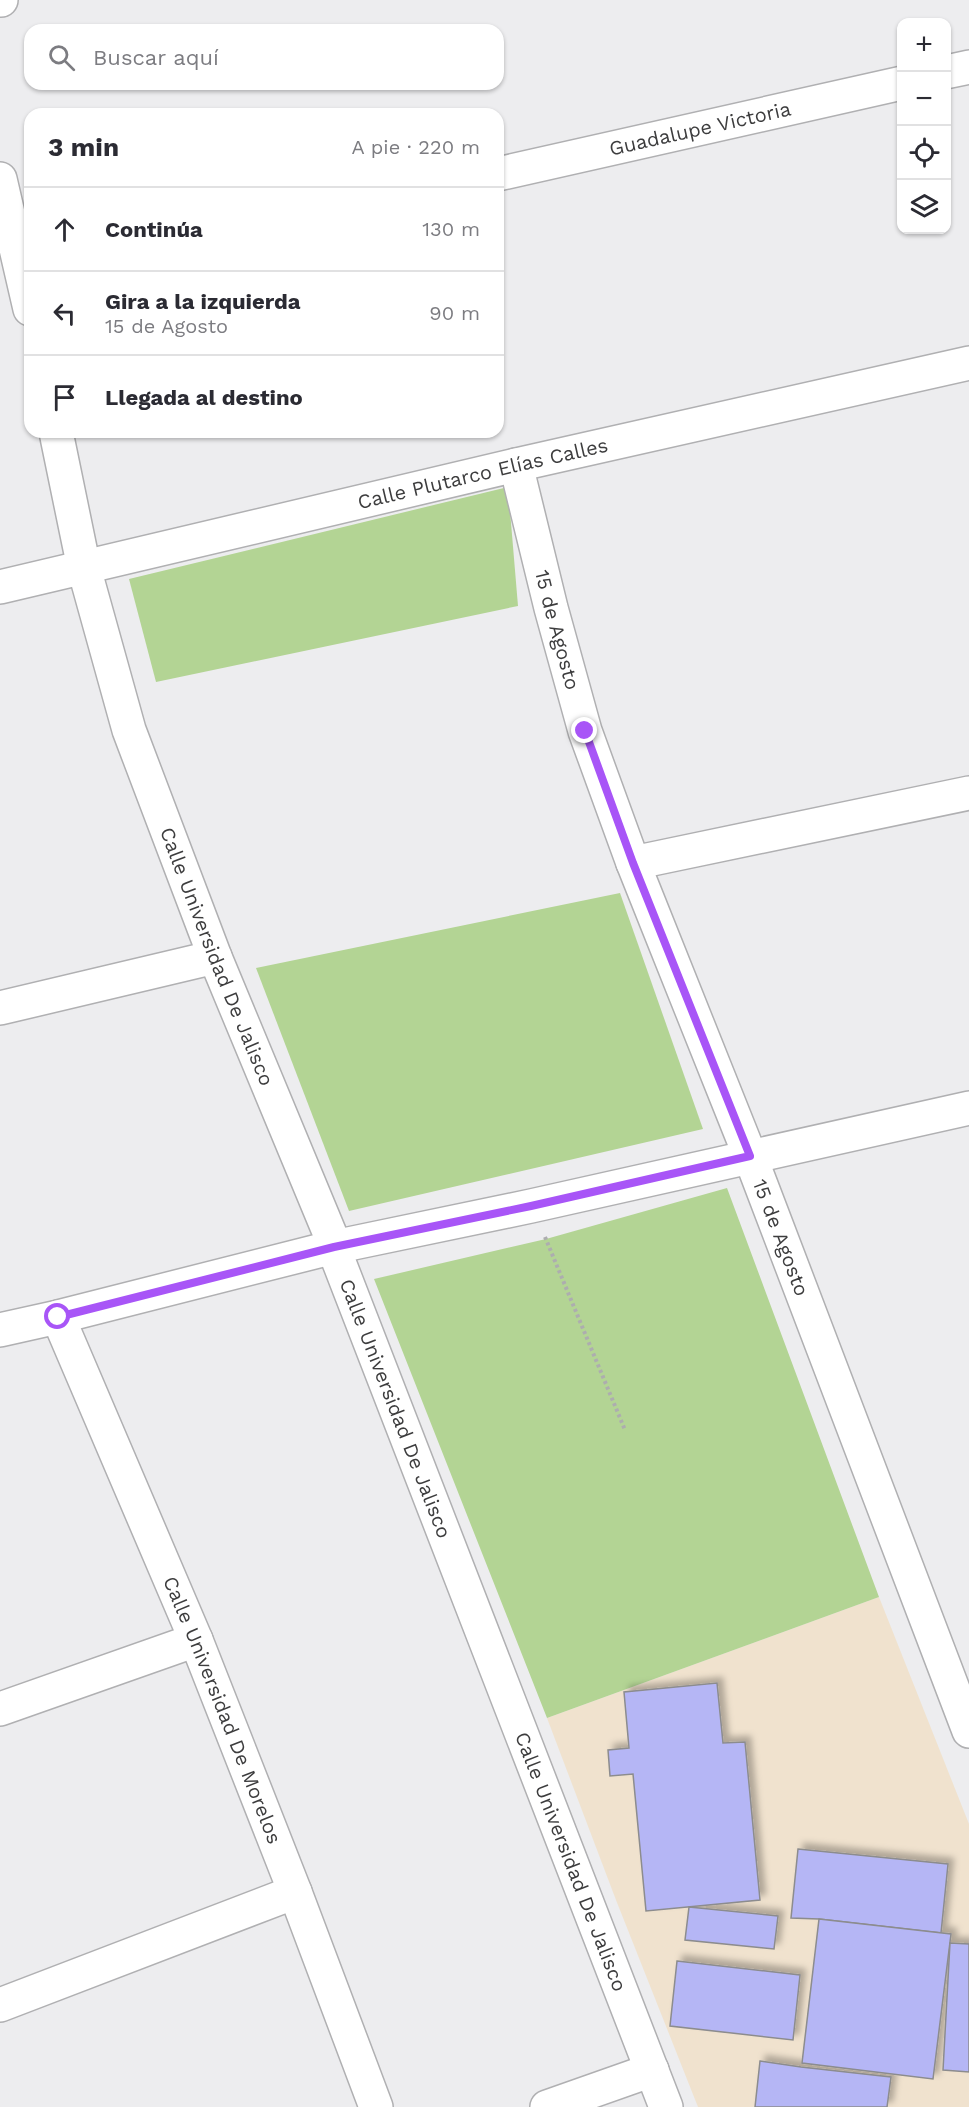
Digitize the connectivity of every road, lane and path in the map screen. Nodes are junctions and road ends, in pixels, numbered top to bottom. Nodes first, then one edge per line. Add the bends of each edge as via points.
1 (969, 67) edge
2 (951, 71) edge
3 (897, 84) edge
4 (504, 173) edge
5 (0, 179) edge
6 (21, 290) edge
7 (969, 363) edge
8 (57, 438) edge
9 (516, 465) junction
10 (84, 568) junction
11 (0, 587) edge
12 (969, 793) edge
13 (633, 863) junction
14 (215, 957) junction
15 (0, 1008) edge
16 (969, 1108) edge
17 (750, 1156) junction
18 (531, 1206) junction
19 (334, 1247) junction
20 (58, 1317) junction
21 (0, 1330) edge
22 (625, 1430) dead end
23 (196, 1640) junction
24 (0, 1709) edge
25 (969, 1731) edge
26 (295, 1892) junction
27 (0, 2005) edge
28 (652, 2070) junction
29 (376, 2107) edge
30 (546, 2107) edge
31 (666, 2107) edge

1 - 2 street
3 - 4 street, Guadalupe Victoria
5 - 6 street
7 - 9 street, Calle Plutarco Elías Calles
8 - 10 street, Calle Universidad De Jalisco
9 - 10 street, Calle Plutarco Elías Calles
9 - 13 street, 15 de Agosto via 585,731
10 - 11 street, Calle Plutarco Elías Calles
10 - 14 street, Calle Universidad De Jalisco via 129,730
12 - 13 street
13 - 17 street, 15 de Agosto
14 - 15 street
14 - 19 street, Calle Universidad De Jalisco
16 - 17 street
17 - 18 street
17 - 25 street, 15 de Agosto
18 - 19 street
18 - 22 path
19 - 20 street
19 - 28 street, Calle Universidad De Jalisco
20 - 21 street
20 - 23 street, Calle Universidad De Morelos
23 - 24 street
23 - 26 street, Calle Universidad De Morelos
26 - 27 street
26 - 29 street, Calle Universidad De Morelos
28 - 30 street
28 - 31 street, Calle Universidad De Jalisco

